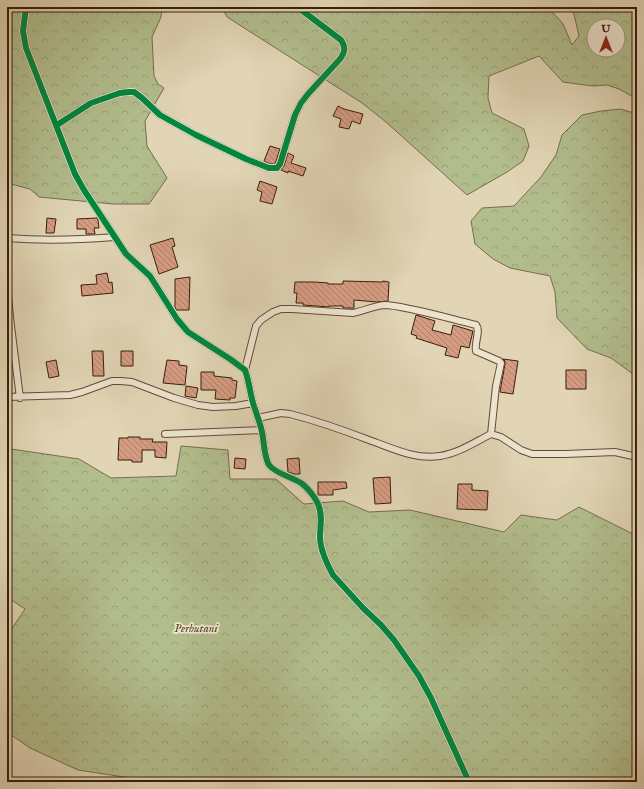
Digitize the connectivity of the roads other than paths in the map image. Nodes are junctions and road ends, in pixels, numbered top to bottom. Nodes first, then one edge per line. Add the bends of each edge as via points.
1 (26, 7) edge
2 (299, 7) edge
3 (56, 125) junction
4 (114, 237) junction
5 (7, 238) edge
6 (7, 287) edge
7 (245, 370) junction
8 (7, 397) edge
9 (20, 398) junction
10 (253, 402) junction
11 (258, 418) junction
12 (262, 430) junction
13 (165, 434) dead end
14 (491, 434) junction
15 (637, 457) edge
16 (469, 782) edge

1 - 3 street via 22,31 26,48
2 - 3 street via 341,40 345,50 301,103 277,168 269,168 246,159 196,135 160,115 134,92 120,93 91,103
3 - 4 street via 75,174
4 - 5 street via 72,240
4 - 7 street via 126,254 150,276 188,332
6 - 9 street
7 - 10 street
7 - 14 street via 256,326 261,320 281,309 353,313 386,305 476,325 476,351 501,363
8 - 9 street
9 - 10 street via 70,395 112,381 121,381 132,382 198,405 236,406
10 - 11 street
11 - 12 street
11 - 14 street via 281,413 290,414 403,453 421,456 440,456 458,451
12 - 13 street
12 - 16 street via 269,464 301,483 318,502 321,516 321,546 333,575 394,640 419,676 432,698
14 - 15 street via 532,454 616,452

